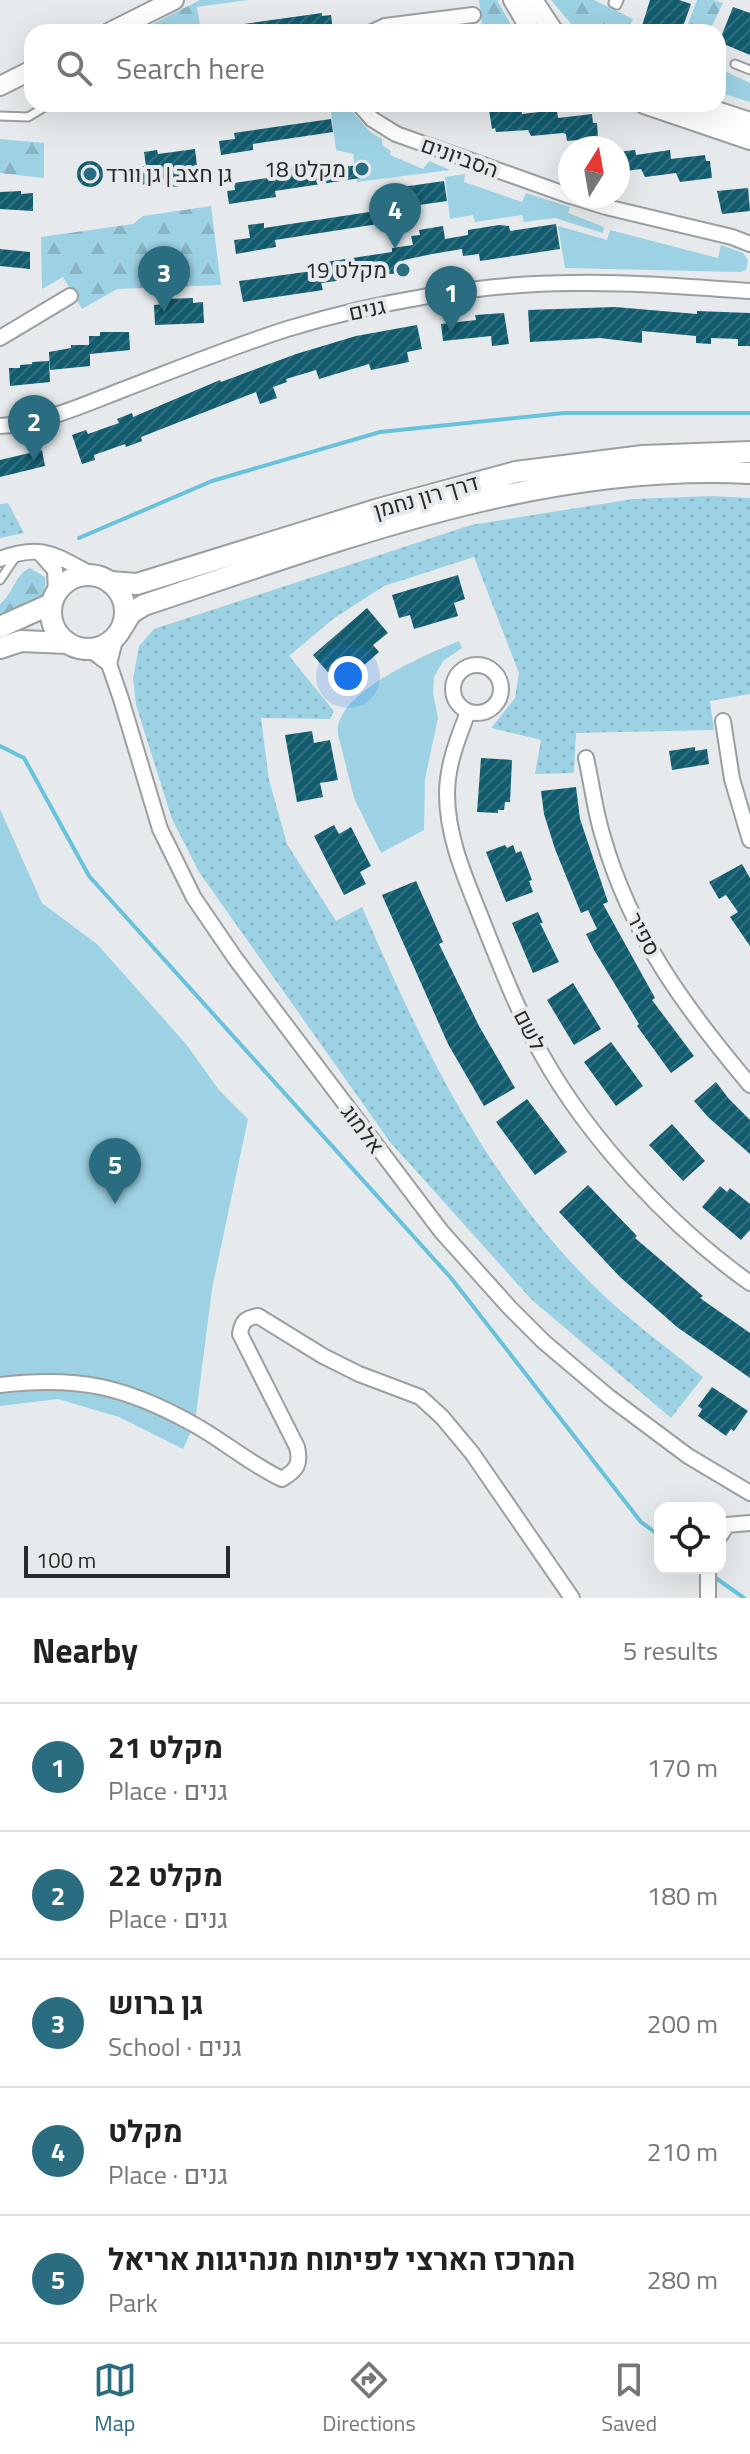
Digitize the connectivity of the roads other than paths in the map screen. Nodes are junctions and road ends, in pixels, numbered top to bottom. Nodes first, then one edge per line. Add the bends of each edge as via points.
1 (174, 0) edge
2 (513, 0) edge
3 (533, 0) edge
4 (473, 15) dead end
5 (126, 24) edge
6 (401, 24) edge
7 (527, 24) edge
8 (549, 24) edge
9 (735, 64) dead end
10 (750, 70) edge
11 (24, 74) edge
12 (0, 86) edge
13 (36, 112) edge
14 (366, 112) edge
15 (668, 112) edge
16 (719, 112) edge
17 (0, 116) edge
18 (750, 122) edge
19 (750, 140) edge
20 (558, 192) edge
21 (610, 208) edge
22 (750, 244) edge
23 (750, 291) edge
24 (70, 296) dead end
25 (0, 338) edge
26 (0, 426) edge
27 (750, 452) edge
28 (750, 473) edge
29 (39, 551) junction
30 (19, 553) junction
31 (0, 559) edge
32 (101, 578) junction
33 (0, 580) edge
34 (54, 598) junction
35 (0, 627) edge
36 (120, 631) junction
37 (68, 643) junction
38 (0, 648) edge
39 (89, 649) junction
40 (109, 664) junction
41 (468, 712) dead end
42 (723, 721) dead end
43 (586, 758) dead end
44 (750, 840) edge
45 (750, 1085) edge
46 (750, 1283) edge
47 (0, 1385) edge
48 (750, 1493) edge
49 (750, 1523) edge
50 (726, 1527) edge
51 (708, 1574) edge
52 (572, 1598) edge
53 (708, 1598) edge

1 - 5 street
2 - 7 street
3 - 8 street
4 - 6 street
9 - 10 lane
11 - 12 street
13 - 17 lane via 28,117
14 - 20 street, הסביונים via 396,134
15 - 19 street
16 - 18 street
21 - 22 street, הסביונים
23 - 26 street, גנים via 572,282 410,300 290,328 76,408
24 - 25 street
27 - 32 main road, דרך רון נחמן via 643,456 516,472 137,584
28 - 36 main road, דרך רון נחמן via 648,473 486,498 144,605 131,613
29 - 30 street
29 - 32 street
29 - 34 street via 55,570
30 - 31 street
30 - 33 lane
32 - 34 main road via 71,578
32 - 36 main road via 124,602
34 - 35 main road
34 - 37 main road via 53,626
36 - 39 main road via 101,647
36 - 40 street
37 - 38 main road via 21,641
37 - 39 main road
39 - 40 street
40 - 48 street, אלמוג via 160,829 184,881 235,958 405,1185 472,1267 544,1342 643,1424
41 - 46 street, לשם via 450,762 449,823 466,882 525,1022 555,1074 619,1161 691,1235
42 - 44 street via 732,779
43 - 45 street, ספיר via 603,837 645,938 701,1028
47 - 52 street via 64,1380 121,1390 194,1425 282,1479 300,1461 240,1334 241,1324 258,1316 323,1356 420,1397 472,1453
49 - 50 street
51 - 53 street

